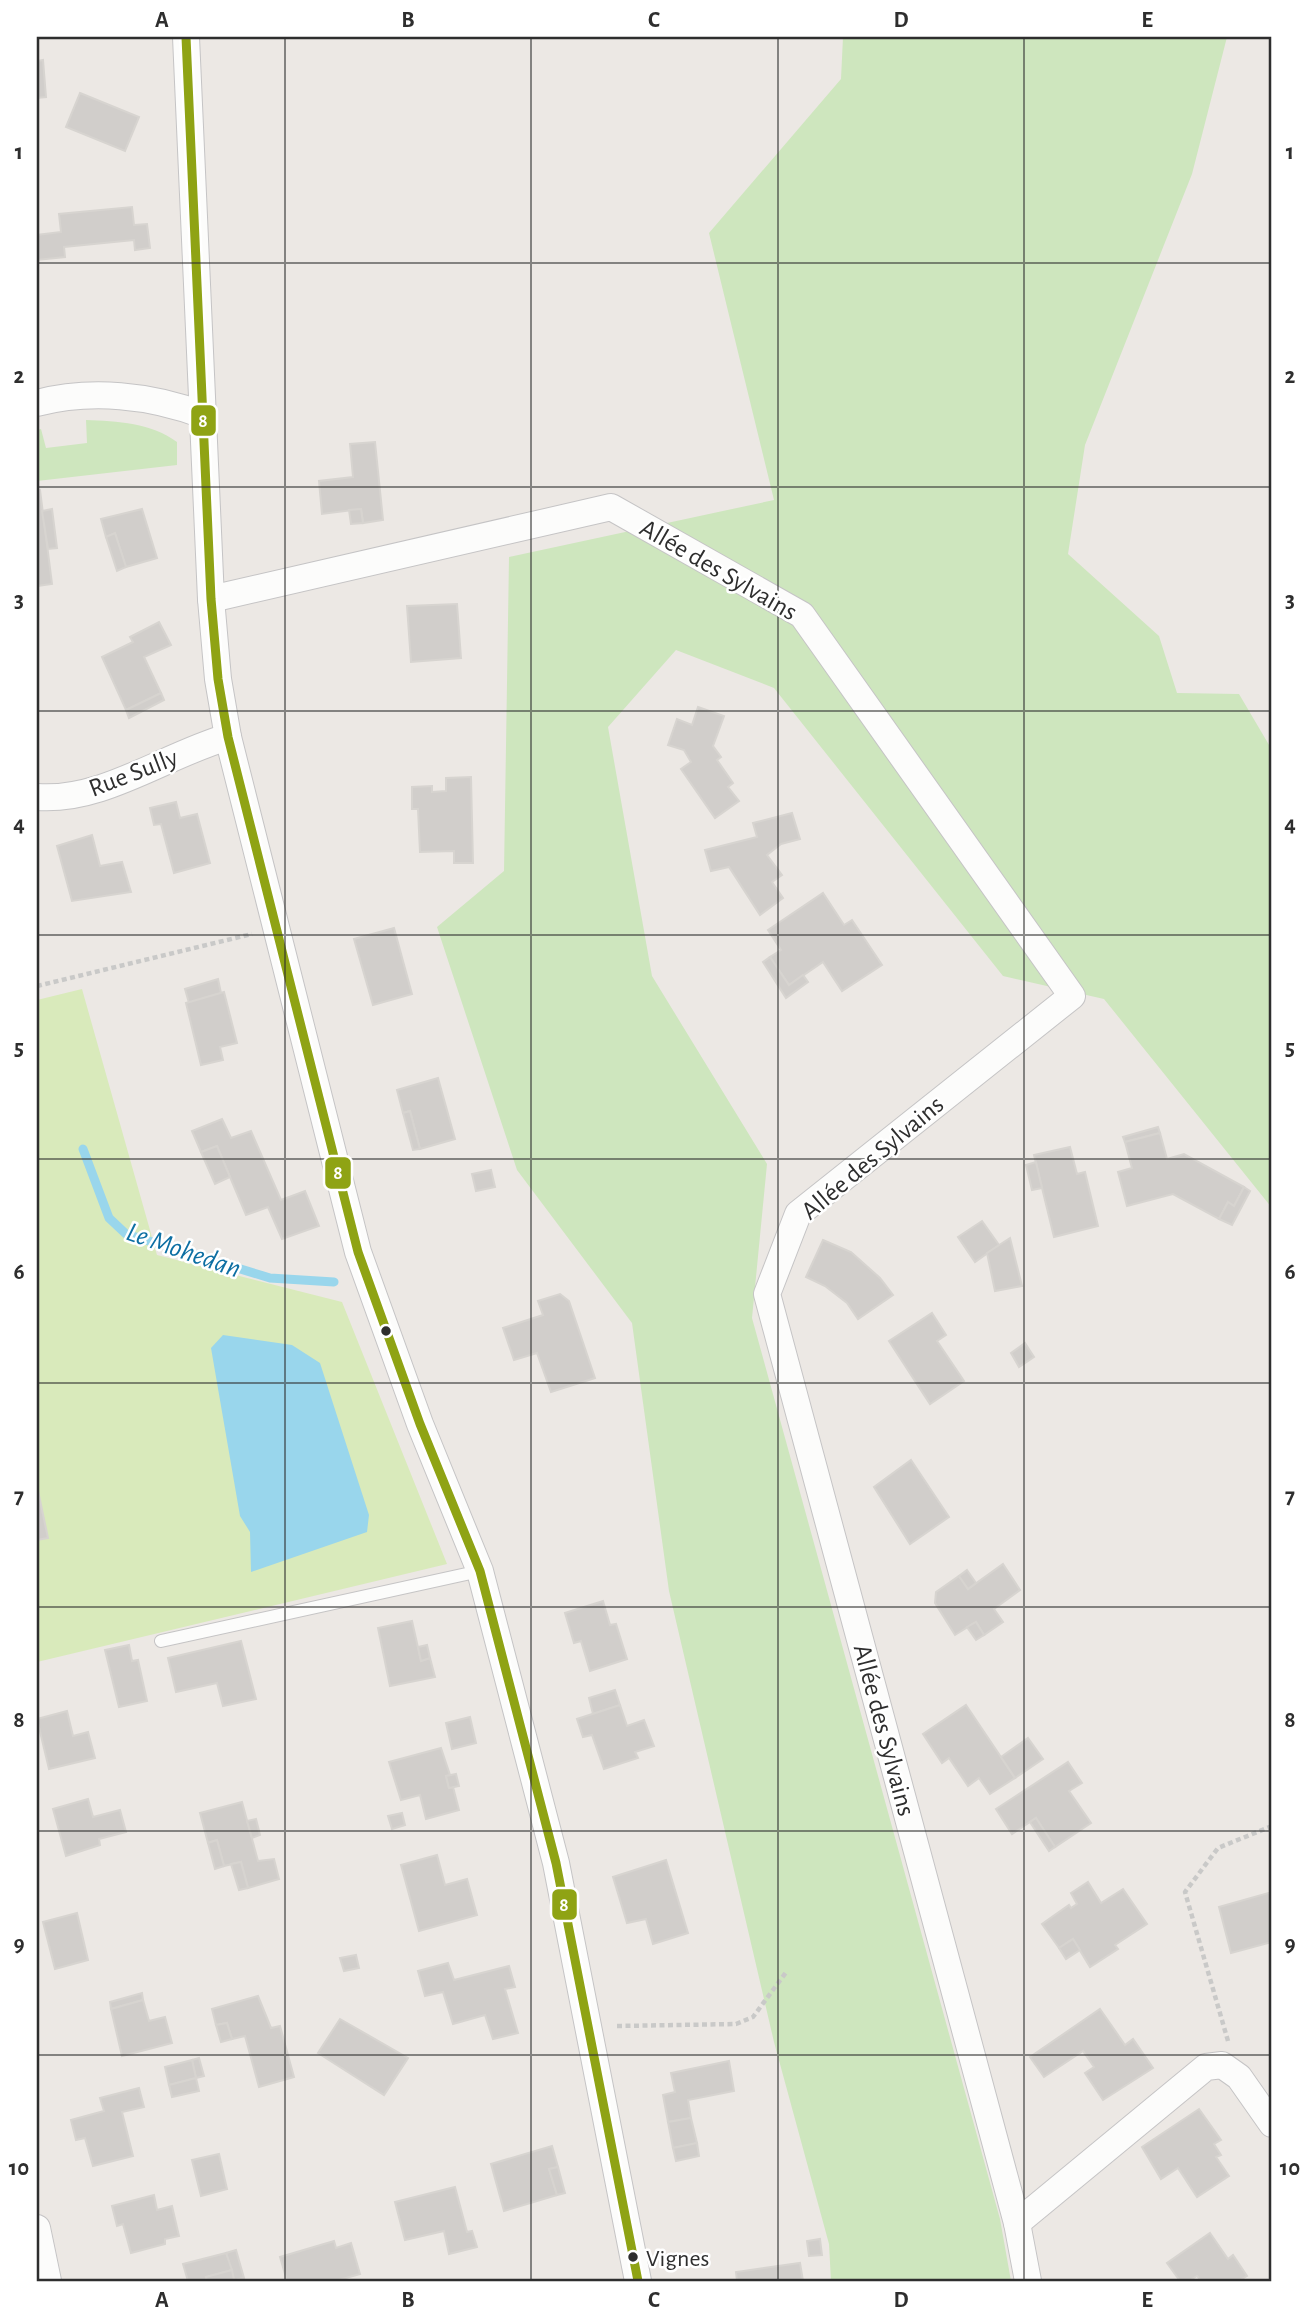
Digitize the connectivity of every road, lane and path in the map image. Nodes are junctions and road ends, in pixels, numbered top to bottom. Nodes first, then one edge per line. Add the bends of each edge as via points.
1 (186, 37) edge
2 (37, 403) edge
3 (203, 415) junction
4 (211, 599) junction
5 (228, 737) junction
6 (37, 797) edge
7 (276, 927) junction
8 (37, 986) edge
9 (481, 1571) junction
10 (160, 1641) dead end
11 (1272, 1826) edge
12 (787, 1971) dead end
13 (588, 2026) junction
14 (1239, 2077) junction
15 (1272, 2124) edge
16 (1017, 2223) junction
17 (37, 2228) edge
18 (48, 2281) edge
19 (638, 2281) edge
20 (1028, 2281) edge

1 - 3 street
2 - 3 street via 69,395 116,395
3 - 4 street
4 - 5 street
4 - 16 street, Allée des Sylvains via 611,507 802,615 1072,996 798,1214 767,1294
5 - 6 street, Rue Sully via 166,759 104,789
5 - 7 street
7 - 8 path
7 - 9 street via 358,1252 419,1424
9 - 10 lane
9 - 13 street via 556,1863
11 - 14 path via 1218,1848 1185,1892
12 - 13 path via 753,2017 736,2024
13 - 19 street
14 - 15 street
14 - 16 street via 1222,2065 1206,2067
16 - 20 street
17 - 18 street

